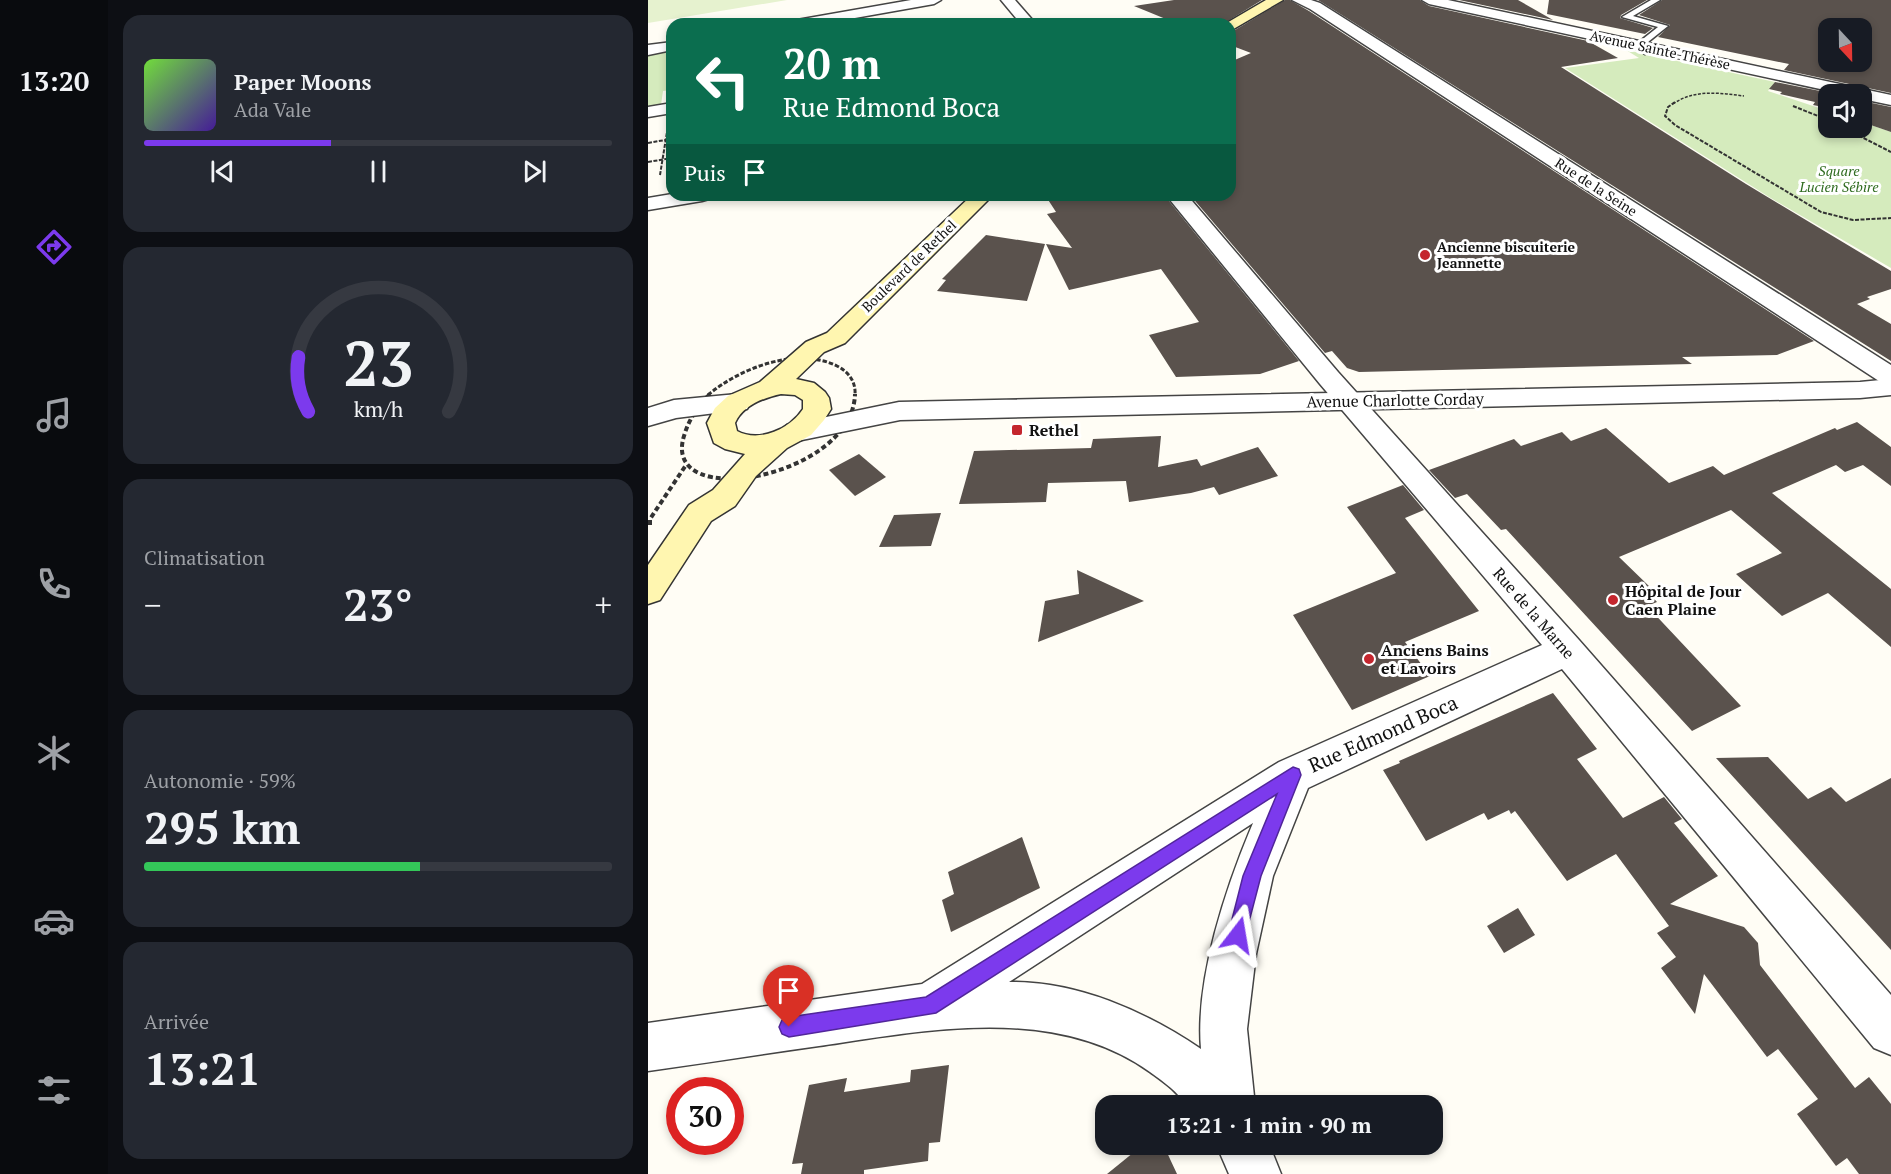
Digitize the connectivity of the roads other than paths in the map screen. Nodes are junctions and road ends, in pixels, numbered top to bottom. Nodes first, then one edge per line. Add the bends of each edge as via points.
1 (934, 0) edge
2 (1008, 0) edge
3 (1275, 0) edge
4 (1299, 0) edge
5 (1429, 0) edge
6 (1656, 0) edge
7 (851, 18) edge
8 (1024, 18) edge
9 (1236, 23) edge
10 (666, 47) edge
11 (1642, 49) junction
12 (648, 50) edge
13 (1891, 100) edge
14 (666, 109) edge
15 (648, 112) edge
16 (977, 201) edge
17 (1181, 201) edge
18 (836, 338) junction
19 (1891, 377) edge
20 (1891, 387) edge
21 (770, 388) junction
22 (814, 396) junction
23 (1351, 401) junction
24 (737, 402) junction
25 (899, 411) junction
26 (648, 418) edge
27 (726, 435) junction
28 (787, 436) junction
29 (700, 513) junction
30 (648, 591) edge
31 (1567, 650) junction
32 (1293, 775) junction
33 (929, 1006) junction
34 (1891, 1031) edge
35 (648, 1047) edge
36 (1210, 1095) edge
37 (1229, 1095) edge
38 (1247, 1155) edge
39 (1255, 1174) edge

1 - 7 street
2 - 8 street
3 - 9 main road
4 - 19 street, Rue de la Seine via 1315,6
5 - 11 street, Avenue Sainte-Thérèse
6 - 11 lane via 1626,17 1664,26
10 - 12 street
11 - 13 street, Avenue Sainte-Thérèse
14 - 15 street
16 - 18 main road, Boulevard de Rethel
17 - 23 street, Rue de la Marne
18 - 21 main road, Boulevard de Rethel via 815,347
18 - 22 main road, Boulevard de Rethel via 835,350 823,366
20 - 23 street, Avenue Charlotte Corday
21 - 22 main road via 800,387
21 - 24 main road
22 - 25 street, Avenue Charlotte Corday via 834,401 880,402
22 - 28 main road, Boulevard de Rethel via 815,415
23 - 25 street, Avenue Charlotte Corday
23 - 31 street, Rue de la Marne
24 - 26 street via 674,409
24 - 27 main road via 723,417
25 - 28 street, Avenue Charlotte Corday
26 - 27 street via 664,426 701,427
27 - 28 main road via 748,444
27 - 29 main road via 716,473 700,496
28 - 29 main road via 746,470 724,498
29 - 30 main road
31 - 32 street, Rue Edmond Boca
31 - 34 street, Rue de la Marne
32 - 33 street, Rue Edmond Boca
32 - 37 street via 1252,876 1233,954 1223,1029
33 - 35 street, Rue Edmond Boca
33 - 36 street via 1029,1005 1102,1021 1150,1043 1194,1074
38 - 39 street

